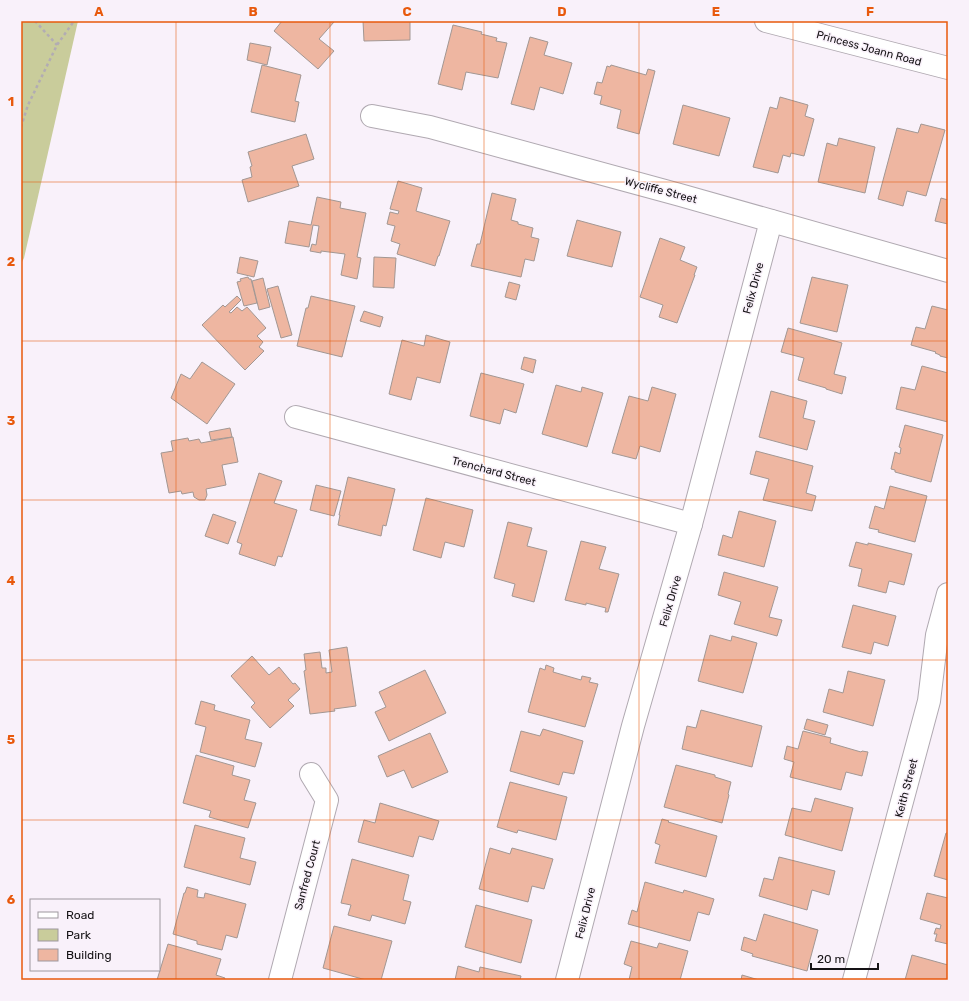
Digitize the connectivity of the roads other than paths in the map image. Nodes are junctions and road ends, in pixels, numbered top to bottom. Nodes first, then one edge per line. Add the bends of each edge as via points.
1 (766, 21) edge
2 (948, 68) edge
3 (372, 116) dead end
4 (771, 221) junction
5 (948, 271) edge
6 (296, 417) dead end
7 (691, 524) junction
8 (948, 594) edge
9 (311, 774) dead end
10 (280, 980) edge
11 (567, 980) edge
12 (854, 980) edge

1 - 2 street, Princess Joann Road
3 - 4 street, Wycliffe Street via 430,127
4 - 5 street, Wycliffe Street
4 - 7 street, Felix Drive
6 - 7 street, Trenchard Street
7 - 11 street, Felix Drive via 633,726
8 - 12 street, Keith Street via 937,635 929,701
9 - 10 street, Sanfred Court via 326,800

